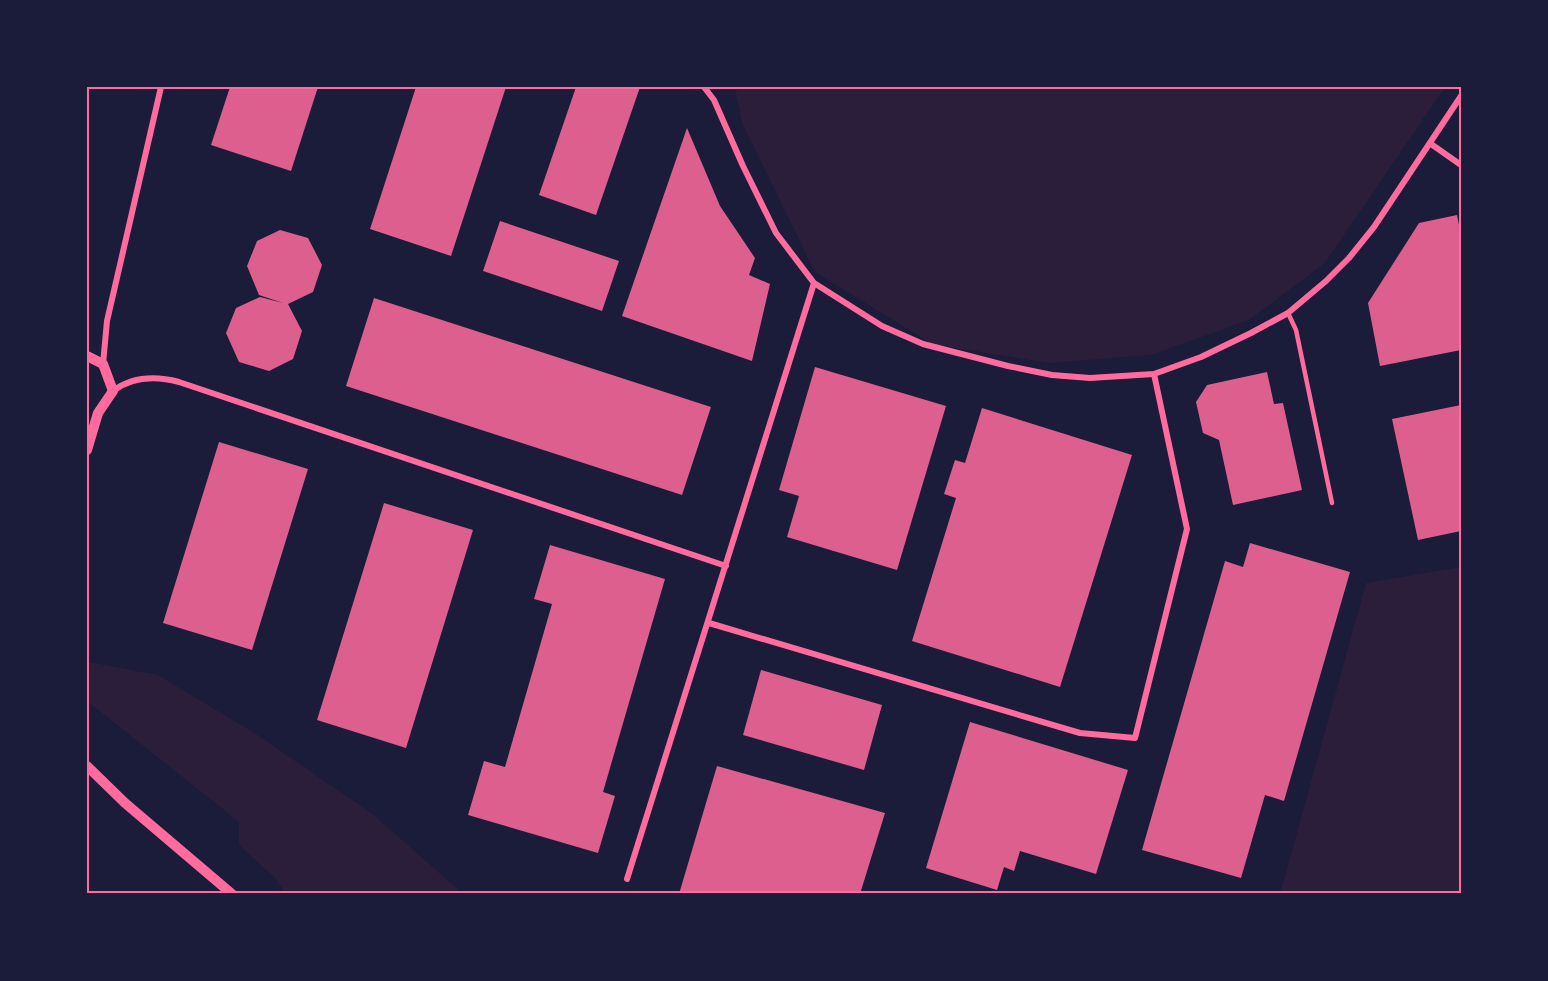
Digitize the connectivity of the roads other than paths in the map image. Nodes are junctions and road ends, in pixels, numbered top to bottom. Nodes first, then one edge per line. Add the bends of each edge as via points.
1 (160, 87) edge
2 (704, 87) edge
3 (1461, 96) edge
4 (1431, 144) junction
5 (1461, 165) edge
6 (814, 283) junction
7 (1288, 313) junction
8 (87, 356) edge
9 (103, 364) junction
10 (1154, 374) junction
11 (113, 391) junction
12 (87, 450) edge
13 (1332, 503) dead end
14 (726, 566) junction
15 (708, 623) junction
16 (87, 766) edge
17 (627, 879) dead end
18 (232, 894) edge

1 - 9 street via 107,321
2 - 6 street via 714,100 776,233
3 - 4 street
4 - 5 street
4 - 7 street via 1349,258
6 - 10 street via 882,326 923,344 1052,375 1090,378
6 - 14 street
7 - 10 street via 1201,357
7 - 13 lane via 1296,330
8 - 9 street
9 - 11 street
10 - 15 street via 1187,529 1136,738 1080,733
11 - 12 street via 98,413
11 - 14 street via 130,381 146,378 179,382
14 - 15 street
15 - 17 street
16 - 18 street

